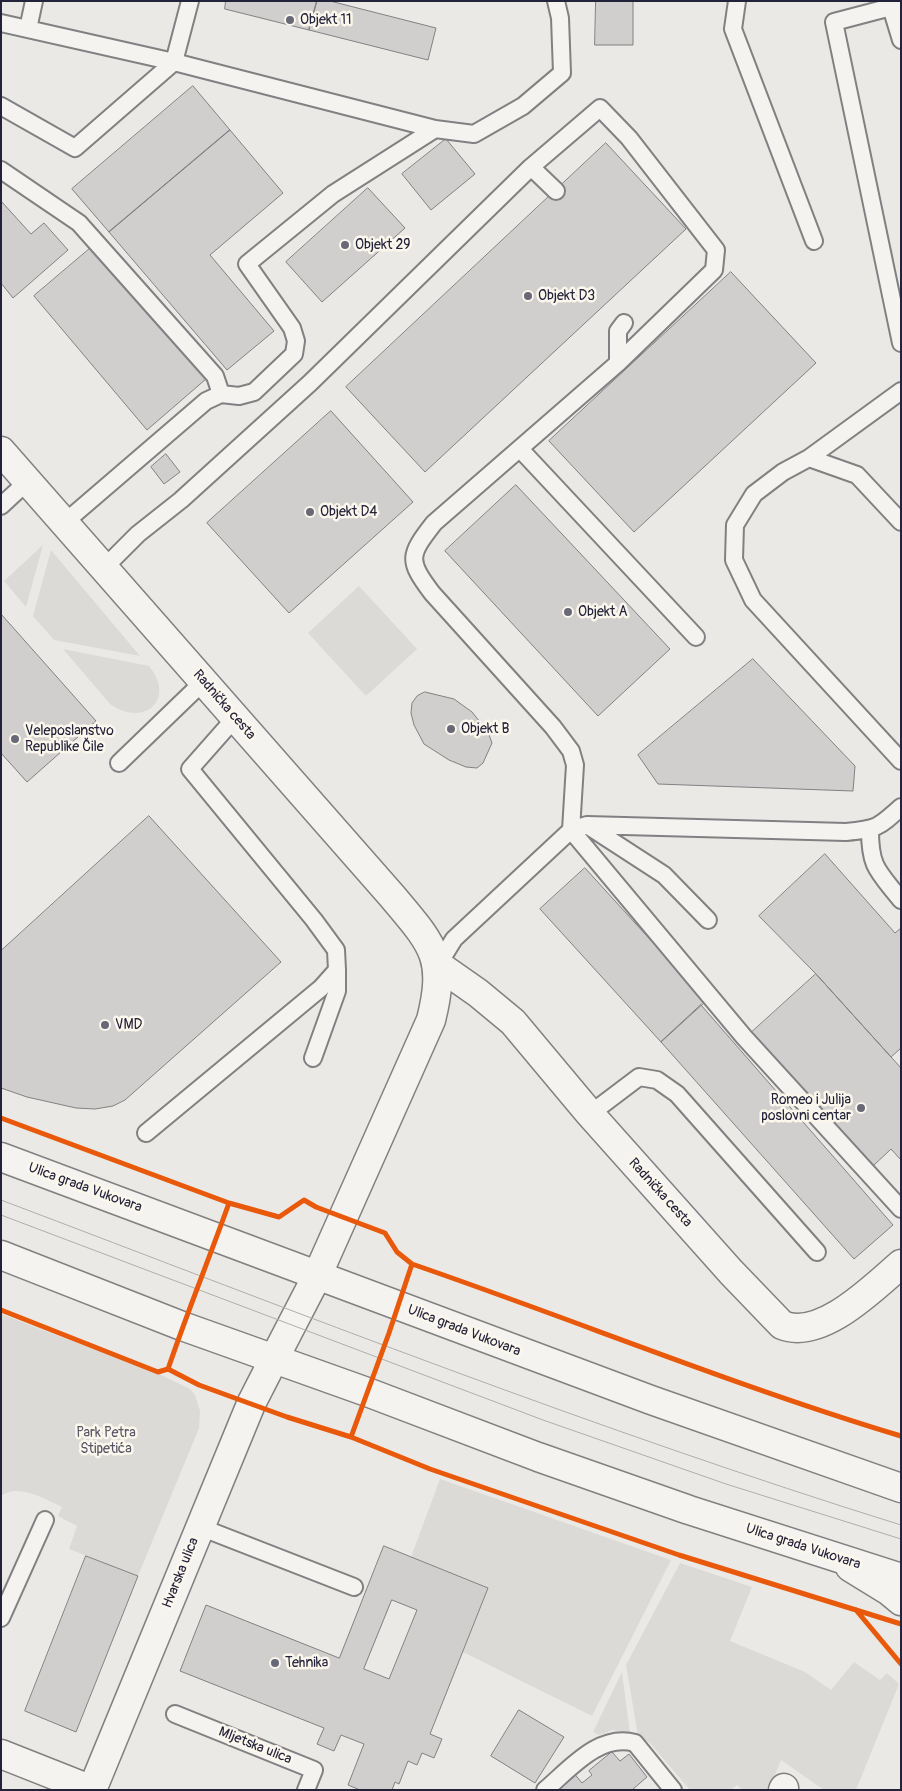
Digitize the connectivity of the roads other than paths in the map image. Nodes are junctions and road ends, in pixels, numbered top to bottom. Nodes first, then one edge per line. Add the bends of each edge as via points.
1 (34, 1) edge
2 (190, 1) edge
3 (556, 1) edge
4 (737, 1) edge
5 (896, 5) edge
6 (1, 23) edge
7 (28, 29) junction
8 (901, 40) edge
9 (174, 62) junction
10 (1, 106) edge
11 (435, 128) junction
12 (531, 167) junction
13 (1, 170) edge
14 (556, 191) dead end
15 (814, 241) dead end
16 (624, 323) dead end
17 (901, 343) edge
18 (618, 363) junction
19 (901, 390) edge
20 (221, 394) junction
21 (520, 449) junction
22 (1, 451) edge
23 (809, 458) junction
24 (28, 481) junction
25 (1, 506) edge
26 (901, 522) edge
27 (64, 523) junction
28 (104, 568) junction
29 (696, 638) dead end
30 (203, 682) junction
31 (235, 718) junction
32 (901, 761) edge
33 (118, 763) dead end
34 (901, 807) edge
35 (579, 828) junction
36 (870, 830) junction
37 (901, 900) edge
38 (708, 920) dead end
39 (438, 965) junction
40 (338, 970) junction
41 (313, 1058) dead end
42 (590, 1114) junction
43 (146, 1133) dead end
44 (1, 1157) edge
45 (901, 1209) edge
46 (817, 1252) dead end
47 (1, 1255) edge
48 (901, 1264) edge
49 (317, 1276) junction
50 (274, 1359) junction
51 (901, 1488) edge
52 (45, 1520) dead end
53 (200, 1527) junction
54 (834, 1557) junction
55 (901, 1578) edge
56 (354, 1587) dead end
57 (901, 1601) edge
58 (1, 1618) edge
59 (176, 1714) dead end
60 (1, 1754) edge
61 (92, 1790) edge
62 (306, 1790) edge
63 (545, 1790) edge
64 (673, 1790) edge

1 - 7 lane
2 - 9 lane
3 - 11 lane via 560,18 562,73 524,106 474,134
4 - 15 lane via 733,29
5 - 8 lane
5 - 17 lane via 834,22
6 - 7 lane
7 - 9 lane
9 - 10 lane via 75,148
9 - 11 lane
11 - 20 lane via 333,194 247,264 292,328 296,341 294,354 254,392 239,396
12 - 14 lane
12 - 18 lane via 600,108 629,138 716,250 714,270 679,312
12 - 28 lane via 310,383 181,500 138,534
13 - 20 lane via 79,223 215,376
16 - 18 lane via 618,330
18 - 21 lane via 578,406
19 - 23 lane
20 - 27 lane via 206,401
21 - 29 lane
21 - 35 lane via 434,523 414,557 415,571 571,751
22 - 24 street, Radnička cesta
23 - 26 lane via 857,475
23 - 32 lane via 783,472 754,494 736,525 734,560 753,600
24 - 25 lane
24 - 27 street, Radnička cesta
27 - 28 street, Radnička cesta
28 - 30 street, Radnička cesta
30 - 31 street, Radnička cesta
30 - 33 lane
31 - 39 street, Radnička cesta via 403,910 424,936
31 - 40 lane via 190,769 336,950
34 - 36 lane via 882,826
35 - 36 lane
35 - 38 lane via 664,875
35 - 39 lane via 454,939
35 - 45 lane via 744,1037
36 - 37 lane via 874,866
39 - 42 street, Radnička cesta via 513,1022
39 - 49 street, Radnička cesta via 438,991 431,1020
40 - 41 lane via 337,991
40 - 43 lane via 321,988
42 - 46 lane via 639,1077 658,1080 677,1094
42 - 48 street, Radnička cesta via 782,1325 791,1329 804,1328 826,1321
44 - 49 street, Ulica grada Vukovara
47 - 50 street, Ulica grada Vukovara
49 - 50 street, Radnička cesta
49 - 51 street, Ulica grada Vukovara via 651,1400
50 - 53 street, Hvarska ulica via 251,1404
50 - 54 street, Ulica grada Vukovara via 548,1461
52 - 58 lane
53 - 56 lane
53 - 61 street, Hvarska ulica
54 - 55 street, Ulica grada Vukovara
54 - 57 street via 883,1586
59 - 62 lane, Mljetska ulica via 314,1770
60 - 61 street, Hvarska ulica
63 - 64 lane via 590,1752 616,1740 635,1743

